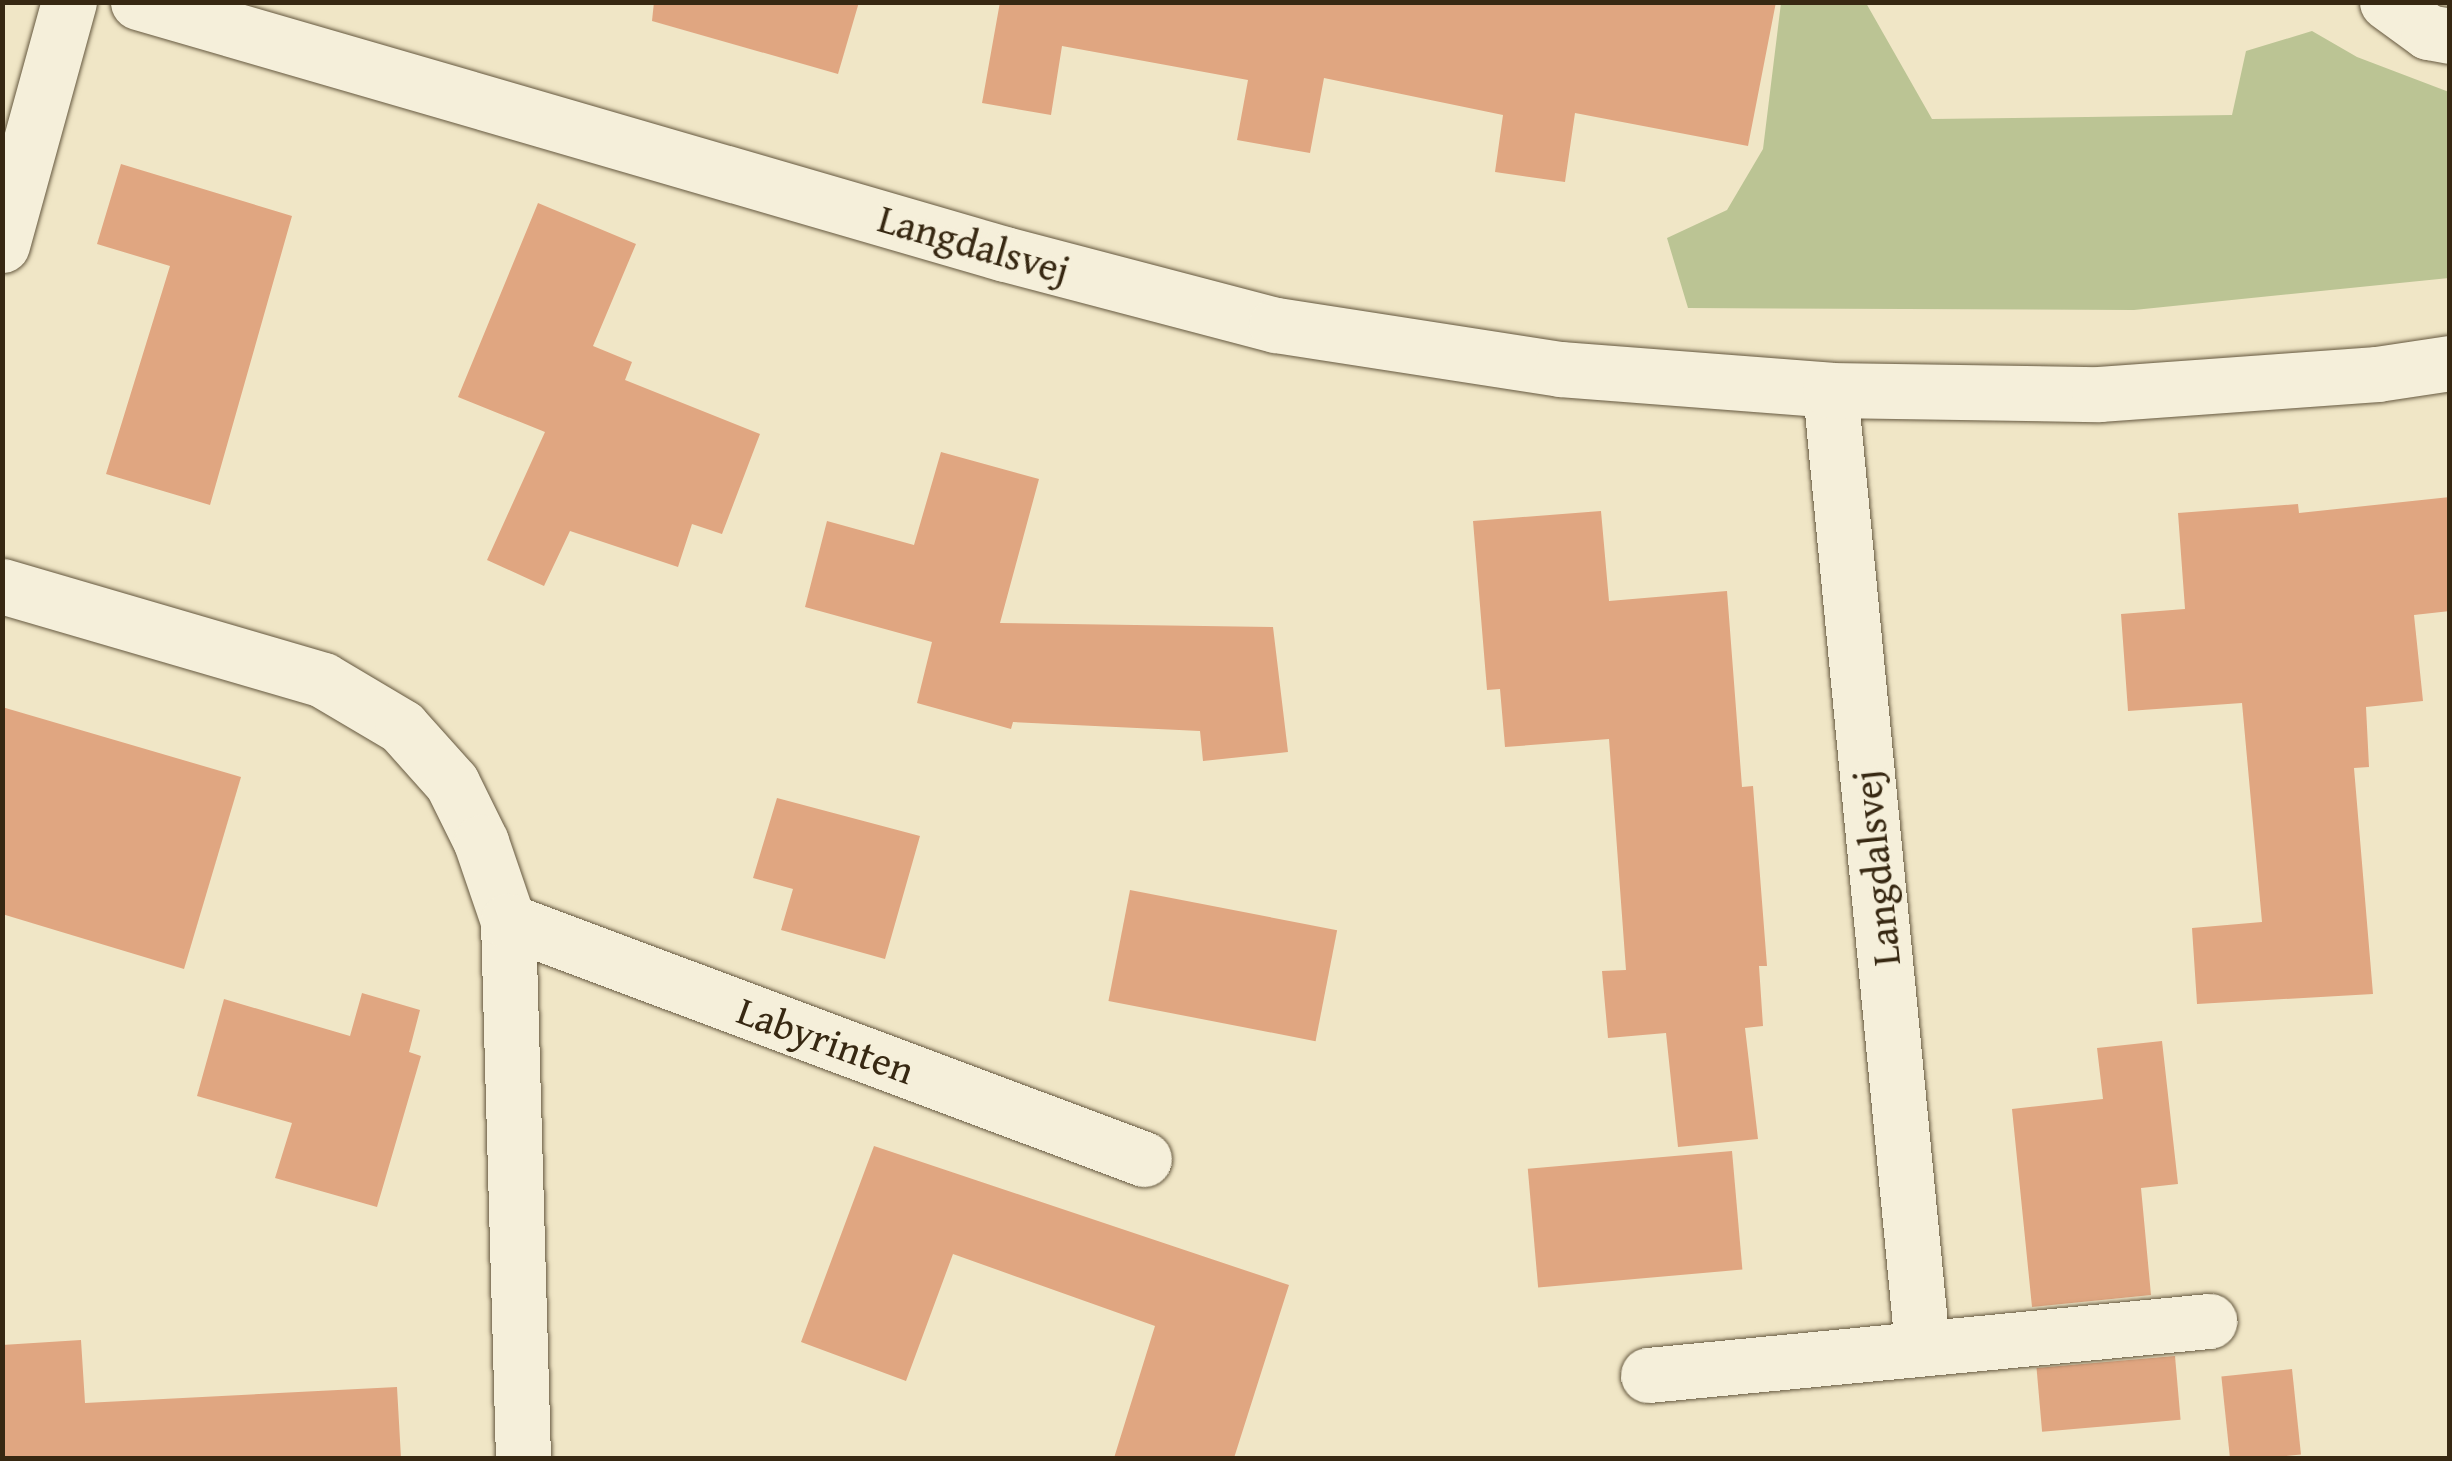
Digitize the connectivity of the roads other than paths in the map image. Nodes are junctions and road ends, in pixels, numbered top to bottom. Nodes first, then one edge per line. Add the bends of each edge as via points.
1 (68, 2) edge
2 (138, 2) edge
3 (2388, 2) edge
4 (2450, 36) edge
5 (2, 245) edge
6 (2450, 362) edge
7 (1830, 390) junction
8 (2, 586) edge
9 (508, 921) junction
10 (1144, 1159) dead end
11 (2209, 1322) dead end
12 (1922, 1346) junction
13 (1648, 1376) dead end
14 (523, 1458) edge

1 - 5 street
2 - 7 street, Langdalsvej via 1006,254 1276,325 1560,369
3 - 4 street via 2428,32
6 - 7 street, Langdalsvej via 2377,374 2099,394
7 - 12 street, Langdalsvej
8 - 9 street via 322,680 402,727 452,783
9 - 10 street, Labyrinten
9 - 14 street
11 - 12 street
12 - 13 street

